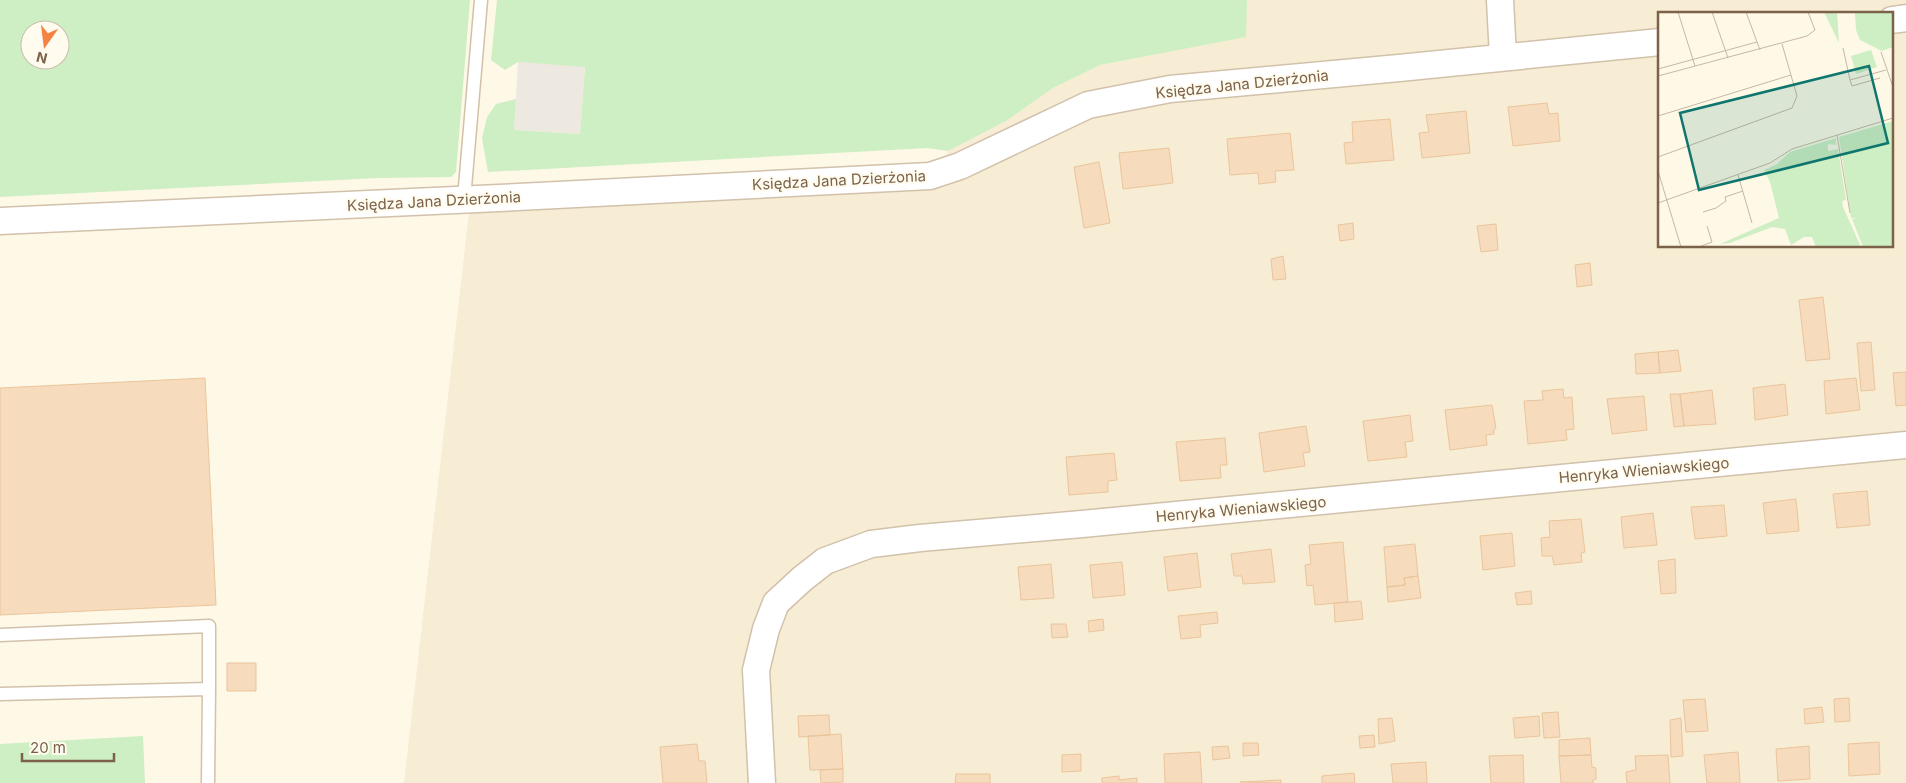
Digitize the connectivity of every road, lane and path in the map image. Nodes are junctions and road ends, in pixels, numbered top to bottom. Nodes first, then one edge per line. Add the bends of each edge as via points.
1 (481, 0) edge
2 (1500, 0) edge
3 (1658, 42) edge
4 (1503, 56) junction
5 (464, 199) junction
6 (0, 221) edge
7 (1906, 445) edge
8 (0, 635) edge
9 (209, 689) junction
10 (0, 694) edge
11 (208, 783) edge
12 (762, 783) edge

1 - 5 lane
2 - 4 street
3 - 4 street, Księdza Jana Dzierżonia
4 - 5 street, Księdza Jana Dzierżonia via 1170,90 1088,105 960,166 930,176
5 - 6 street, Księdza Jana Dzierżonia
7 - 12 street, Henryka Wieniawskiego via 871,544 825,562 776,603 756,670
8 - 9 lane via 209,626
9 - 10 lane
9 - 11 lane

